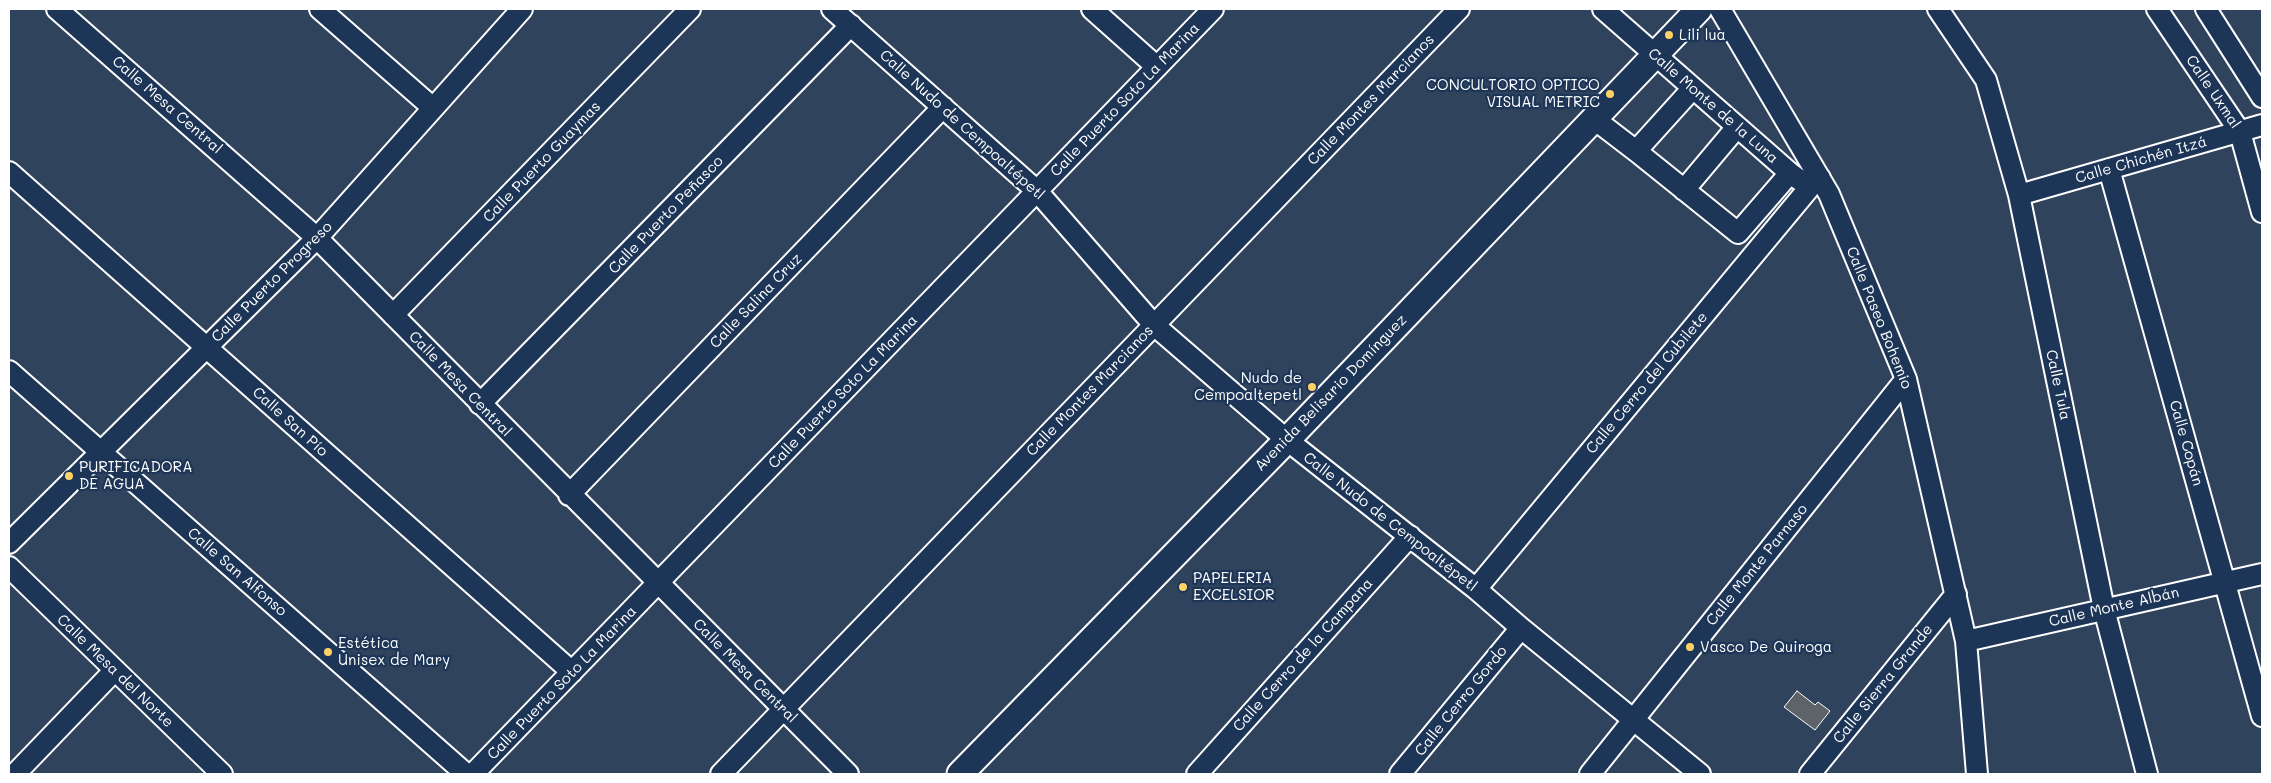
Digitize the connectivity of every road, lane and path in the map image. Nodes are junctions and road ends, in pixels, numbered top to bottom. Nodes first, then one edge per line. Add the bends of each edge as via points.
1 (58, 9) edge
2 (320, 9) edge
3 (522, 9) edge
4 (690, 9) edge
5 (832, 9) edge
6 (1092, 9) edge
7 (1214, 9) edge
8 (1459, 9) edge
9 (1603, 9) edge
10 (1699, 9) edge
11 (1720, 9) edge
12 (1938, 9) edge
13 (2157, 9) edge
14 (2206, 9) edge
15 (851, 25) junction
16 (1654, 54) junction
17 (1157, 67) junction
18 (1694, 88) junction
19 (2262, 97) edge
20 (943, 107) junction
21 (433, 108) junction
22 (1594, 118) junction
23 (2262, 125) edge
24 (1737, 127) junction
25 (2240, 132) junction
26 (1636, 151) junction
27 (2109, 169) junction
28 (9, 172) edge
29 (1790, 173) junction
30 (1820, 186) junction
31 (1684, 190) junction
32 (1037, 191) junction
33 (2019, 195) junction
34 (2262, 212) edge
35 (317, 238) junction
36 (393, 316) junction
37 (1154, 325) junction
38 (206, 347) junction
39 (9, 371) edge
40 (1906, 379) junction
41 (480, 404) junction
42 (1287, 440) junction
43 (100, 452) junction
44 (569, 495) junction
45 (1410, 536) junction
46 (9, 542) edge
47 (9, 567) edge
48 (2262, 574) edge
49 (2225, 583) junction
50 (658, 584) junction
51 (1476, 589) junction
52 (1956, 594) junction
53 (2104, 610) junction
54 (1521, 628) junction
55 (1966, 641) junction
56 (115, 670) junction
57 (572, 672) junction
58 (783, 710) junction
59 (2262, 716) edge
60 (1634, 719) junction
61 (15, 774) edge
62 (222, 774) edge
63 (466, 774) edge
64 (473, 774) edge
65 (721, 774) edge
66 (848, 774) edge
67 (960, 774) edge
68 (1197, 774) edge
69 (1400, 774) edge
70 (1590, 774) edge
71 (1700, 774) edge
72 (1810, 774) edge
73 (1977, 774) edge
74 (2147, 774) edge

1 - 35 street, Calle Mesa Central
2 - 21 street
3 - 21 street, Calle Puerto Progreso
4 - 36 street, Calle Puerto Guaymas
5 - 15 street, Calle Nudo de Cempoaltépetl
6 - 17 street
7 - 17 street, Calle Puerto Soto La Marina
8 - 37 street, Calle Montes Marcianos
9 - 16 street, Calle Monte de la Luna
10 - 16 main road, Avenida Belisario Domínguez
11 - 30 street, Calle Paseo Bohemio
12 - 33 street, Calle Tula via 1986,80
13 - 25 street, Calle Uxmal
14 - 19 street
15 - 20 street, Calle Nudo de Cempoaltépetl
15 - 41 street, Calle Puerto Peñasco
16 - 18 street, Calle Monte de la Luna
16 - 22 main road, Avenida Belisario Domínguez
17 - 32 street, Calle Puerto Soto La Marina
18 - 24 street, Calle Monte de la Luna
18 - 26 street
20 - 32 street, Calle Nudo de Cempoaltépetl
20 - 44 street, Calle Salina Cruz
21 - 35 street, Calle Puerto Progreso
22 - 26 street
22 - 42 main road, Avenida Belisario Domínguez
23 - 25 street, Calle Chichén Itzá
24 - 29 street, Calle Monte de la Luna
24 - 31 street
25 - 27 street, Calle Chichén Itzá
25 - 34 street, Calle Uxmal
26 - 31 street
27 - 33 street, Calle Chichén Itzá
27 - 49 street, Calle Copán
28 - 38 street, Calle San Pío
29 - 30 street, Calle Monte de la Luna
29 - 31 street via 1738,233
30 - 40 street, Calle Paseo Bohemio
30 - 51 street, Calle Cerro del Cubilete
32 - 37 street, Calle Nudo de Cempoaltépetl
32 - 50 street, Calle Puerto Soto La Marina
33 - 53 street, Calle Tula
35 - 36 street, Calle Mesa Central
35 - 38 street, Calle Puerto Progreso
36 - 41 street, Calle Mesa Central
37 - 42 street, Calle Nudo de Cempoaltépetl
37 - 58 street, Calle Montes Marcianos
38 - 43 street, Calle Puerto Progreso
38 - 57 street, Calle San Pío
39 - 43 street, Calle San Alfonso
40 - 52 street, Calle Paseo Bohemio
40 - 60 street, Calle Monte Parnaso
41 - 44 street, Calle Mesa Central
42 - 45 street, Calle Nudo de Cempoaltépetl
42 - 67 main road, Avenida Belisario Domínguez
43 - 46 street, Calle Puerto Progreso
43 - 63 street, Calle San Alfonso
44 - 50 street, Calle Mesa Central
45 - 51 street, Calle Nudo de Cempoaltépetl
45 - 68 street, Calle Cerro de la Campana
47 - 56 street, Calle Mesa del Norte
48 - 49 street, Calle Monte Albán
49 - 53 street, Calle Monte Albán
49 - 59 street, Calle Copán
50 - 57 street, Calle Puerto Soto La Marina
50 - 58 street, Calle Mesa Central
51 - 54 street, Calle Nudo de Cempoaltépetl
52 - 55 street, Calle Paseo Bohemio
52 - 72 street, Calle Sierra Grande
53 - 55 street, Calle Monte Albán
53 - 74 street, Calle Tula
54 - 60 street, Calle Nudo de Cempoaltépetl
54 - 69 street, Calle Cerro Gordo
55 - 73 street, Calle Paseo Bohemio
56 - 61 street
56 - 62 street, Calle Mesa del Norte
57 - 64 street, Calle Puerto Soto La Marina
58 - 65 street, Calle Montes Marcianos
58 - 66 street, Calle Mesa Central
60 - 70 street, Calle Monte Parnaso
60 - 71 street, Calle Nudo de Cempoaltépetl

